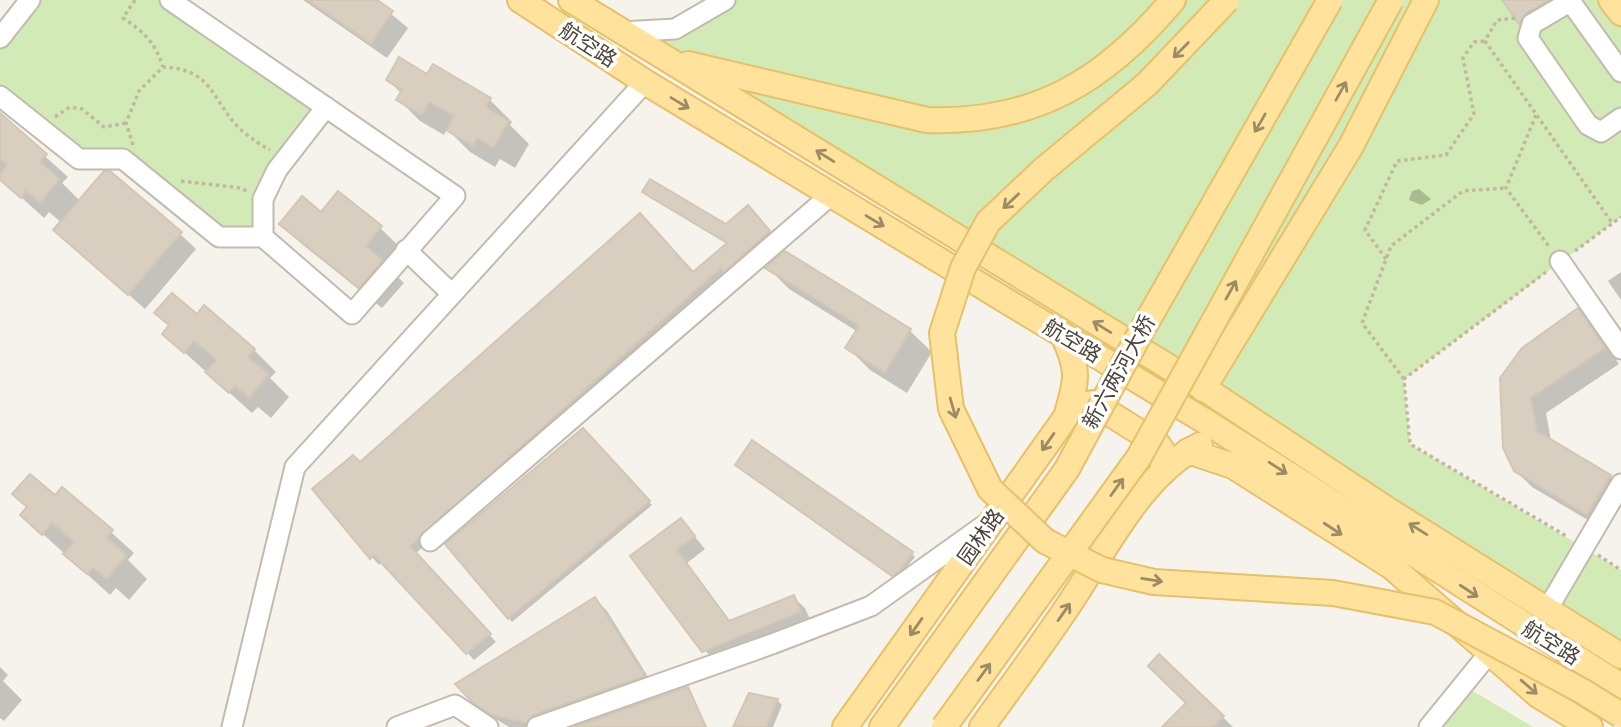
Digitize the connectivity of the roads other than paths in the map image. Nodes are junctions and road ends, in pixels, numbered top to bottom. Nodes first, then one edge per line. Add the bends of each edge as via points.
1 (30, 0) edge
2 (170, 0) edge
3 (520, 0) edge
4 (571, 0) edge
5 (725, 0) edge
6 (1173, 0) edge
7 (1227, 0) edge
8 (1330, 0) edge
9 (1391, 0) edge
10 (1426, 0) edge
11 (1611, 0) edge
12 (1621, 13) edge
13 (621, 32) junction
14 (0, 38) edge
15 (664, 58) junction
16 (1621, 72) edge
17 (645, 82) junction
18 (0, 96) edge
19 (326, 107) junction
20 (1621, 118) edge
21 (831, 195) junction
22 (263, 237) junction
23 (406, 250) junction
24 (1560, 261) road end
25 (452, 294) junction
26 (1063, 335) junction
27 (1621, 349) edge
28 (1203, 389) junction
29 (1067, 413) junction
30 (1241, 444) junction
31 (1188, 451) junction
32 (1163, 472) junction
33 (1621, 484) edge
34 (993, 520) junction
35 (430, 541) dead end
36 (1547, 610) junction
37 (1490, 652) junction
38 (1621, 656) edge
39 (1621, 687) edge
40 (1621, 715) edge
41 (232, 727) edge
42 (397, 727) edge
43 (488, 727) edge
44 (537, 727) edge
45 (845, 727) edge
46 (882, 727) edge
47 (944, 727) edge
48 (982, 727) edge
49 (1429, 727) edge
50 (1590, 727) edge

1 - 14 street
2 - 19 street
3 - 17 main road, 航空路
4 - 13 main road, 航空路
5 - 13 street via 675,29
6 - 15 main road via 1148,30 1091,78 1009,115 962,121 888,112
7 -> 40 main road, bridge via 1147,84 988,222 963,268 942,333 951,409 990,489 1045,541 1102,570 1154,582 1333,593 1436,612
8 -> 46 main road, 新六两河大桥, bridge via 1067,469
47 -> 9 main road, bridge via 1139,457
10 - 28 main road via 1351,146
11 - 12 main road
13 - 15 main road, 航空路
28 -> 15 main road, 航空路
16 - 20 street via 1573,5 1566,4 1532,24 1528,38 1588,125 1601,132
17 -> 21 main road, 航空路
17 - 25 street
18 - 22 street via 79,159 123,159 219,237
19 - 22 street via 285,159 263,199
19 - 23 street via 455,196
21 -> 26 main road, 航空路
21 - 35 street
22 - 23 street via 352,314
23 - 25 street
24 - 27 street
25 - 41 street via 295,467
26 - 29 main road, 园林路 via 1076,362 1076,384
26 - 30 main road, 航空路
36 -> 28 main road, 航空路
29 - 32 main road via 1093,403 1157,443 1163,452
29 -> 34 main road, 园林路
30 - 31 main road via 1213,439
30 -> 39 main road, 航空路
31 - 32 main road
31 -> 37 main road via 1233,466 1392,567
48 -> 32 main road via 1147,488
33 - 36 street
34 - 44 street via 871,606
34 -> 45 main road, 园林路
36 - 38 main road, 航空路
37 - 49 street
37 -> 50 main road via 1538,695
42 - 43 street via 455,705

